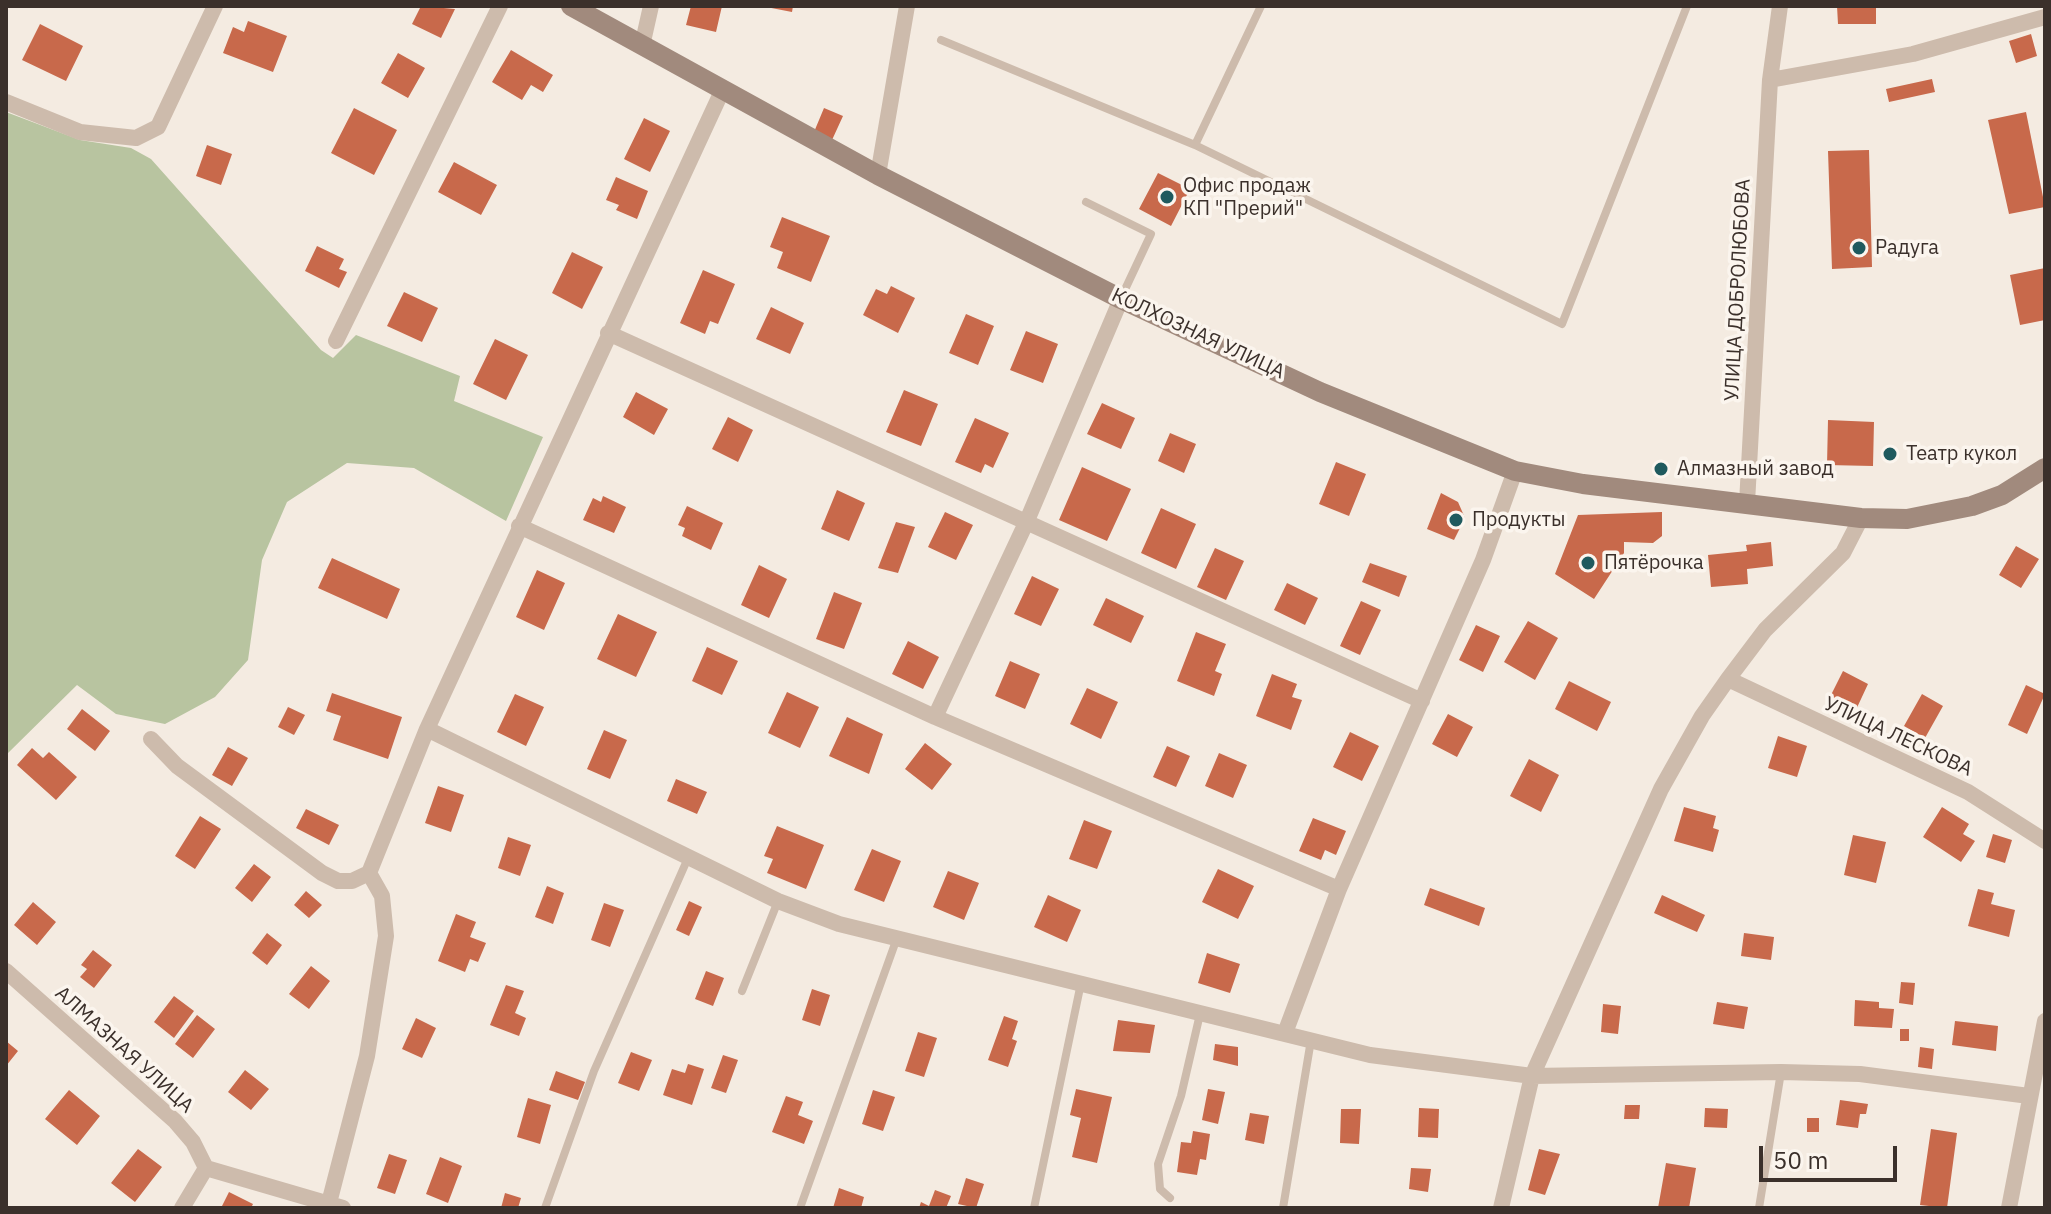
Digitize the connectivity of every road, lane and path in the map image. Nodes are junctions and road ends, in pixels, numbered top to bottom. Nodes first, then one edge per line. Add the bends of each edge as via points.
1 (215, 6) edge
2 (500, 6) edge
3 (571, 6) edge
4 (651, 6) edge
5 (907, 6) edge
6 (1261, 6) edge
7 (1687, 6) edge
8 (1780, 6) edge
9 (2045, 17) edge
10 (941, 40) dead end
11 (642, 46) junction
12 (1770, 80) junction
13 (722, 91) junction
14 (6, 102) edge
15 (1195, 145) junction
16 (878, 175) junction
17 (1086, 202) dead end
18 (1121, 299) junction
19 (608, 333) junction
20 (336, 341) dead end
21 (2045, 468) edge
22 (1515, 471) junction
23 (1747, 503) junction
24 (1867, 518) junction
25 (1026, 523) junction
26 (519, 526) junction
27 (1728, 679) junction
28 (1422, 701) junction
29 (935, 717) junction
30 (427, 729) junction
31 (151, 739) dead end
32 (2045, 841) edge
33 (688, 858) junction
34 (369, 873) junction
35 (1339, 889) junction
36 (778, 901) junction
37 (897, 938) junction
38 (6, 971) edge
39 (1081, 983) junction
40 (742, 991) dead end
41 (1200, 1012) junction
42 (2045, 1021) edge
43 (1285, 1033) junction
44 (1311, 1039) junction
45 (1781, 1072) junction
46 (1532, 1076) junction
47 (2029, 1096) junction
48 (206, 1168) junction
49 (1170, 1198) dead end
50 (334, 1206) edge
51 (182, 1208) edge
52 (545, 1208) edge
53 (800, 1208) edge
54 (1034, 1208) edge
55 (1283, 1208) edge
56 (1501, 1208) edge
57 (1759, 1208) edge
58 (2009, 1208) edge

1 - 14 street via 158,127 136,138 80,132
2 - 20 street
3 - 11 main road, КОЛХОЗНАЯ УЛИЦА
4 - 11 street
5 - 16 street
6 - 15 lane
7 - 15 lane via 1562,324
8 - 12 street, УЛИЦА ДОБРОЛЮБОВА
9 - 12 street via 1913,54
10 - 15 lane
11 - 13 main road, КОЛХОЗНАЯ УЛИЦА
12 - 23 street, УЛИЦА ДОБРОЛЮБОВА
13 - 16 main road, КОЛХОЗНАЯ УЛИЦА
13 - 19 street
16 - 18 main road, КОЛХОЗНАЯ УЛИЦА
17 - 18 lane via 1151,234
18 - 22 main road, КОЛХОЗНАЯ УЛИЦА via 1320,392
18 - 25 street
19 - 25 street
19 - 26 street
21 - 24 main road, КОЛХОЗНАЯ УЛИЦА via 2002,495 1972,506 1907,519
22 - 23 main road, КОЛХОЗНАЯ УЛИЦА
22 - 28 street via 1500,532
23 - 24 main road, КОЛХОЗНАЯ УЛИЦА
24 - 27 street via 1843,553 1765,630
25 - 28 street
25 - 29 street
26 - 29 street
26 - 30 street
27 - 32 street, УЛИЦА ЛЕСКОВА via 1968,792
27 - 46 street via 1661,789
28 - 35 street
29 - 35 street
30 - 33 street
30 - 34 street
31 - 34 street via 177,766 322,873 352,881
33 - 36 street
33 - 52 lane via 594,1071
34 - 50 street via 382,896 386,936 367,1056
35 - 43 street
36 - 37 street
36 - 40 lane
37 - 39 street
37 - 53 lane
38 - 48 street, АЛМАЗНАЯ УЛИЦА via 158,1103 193,1142
39 - 41 street
39 - 54 lane
41 - 43 street
41 - 49 lane via 1181,1096 1158,1164 1160,1189
42 - 47 street
43 - 44 street
44 - 46 street via 1370,1055
44 - 55 lane
45 - 46 street
45 - 47 street via 1860,1074
45 - 57 lane
46 - 56 street
47 - 58 street
48 - 50 street
48 - 51 street

